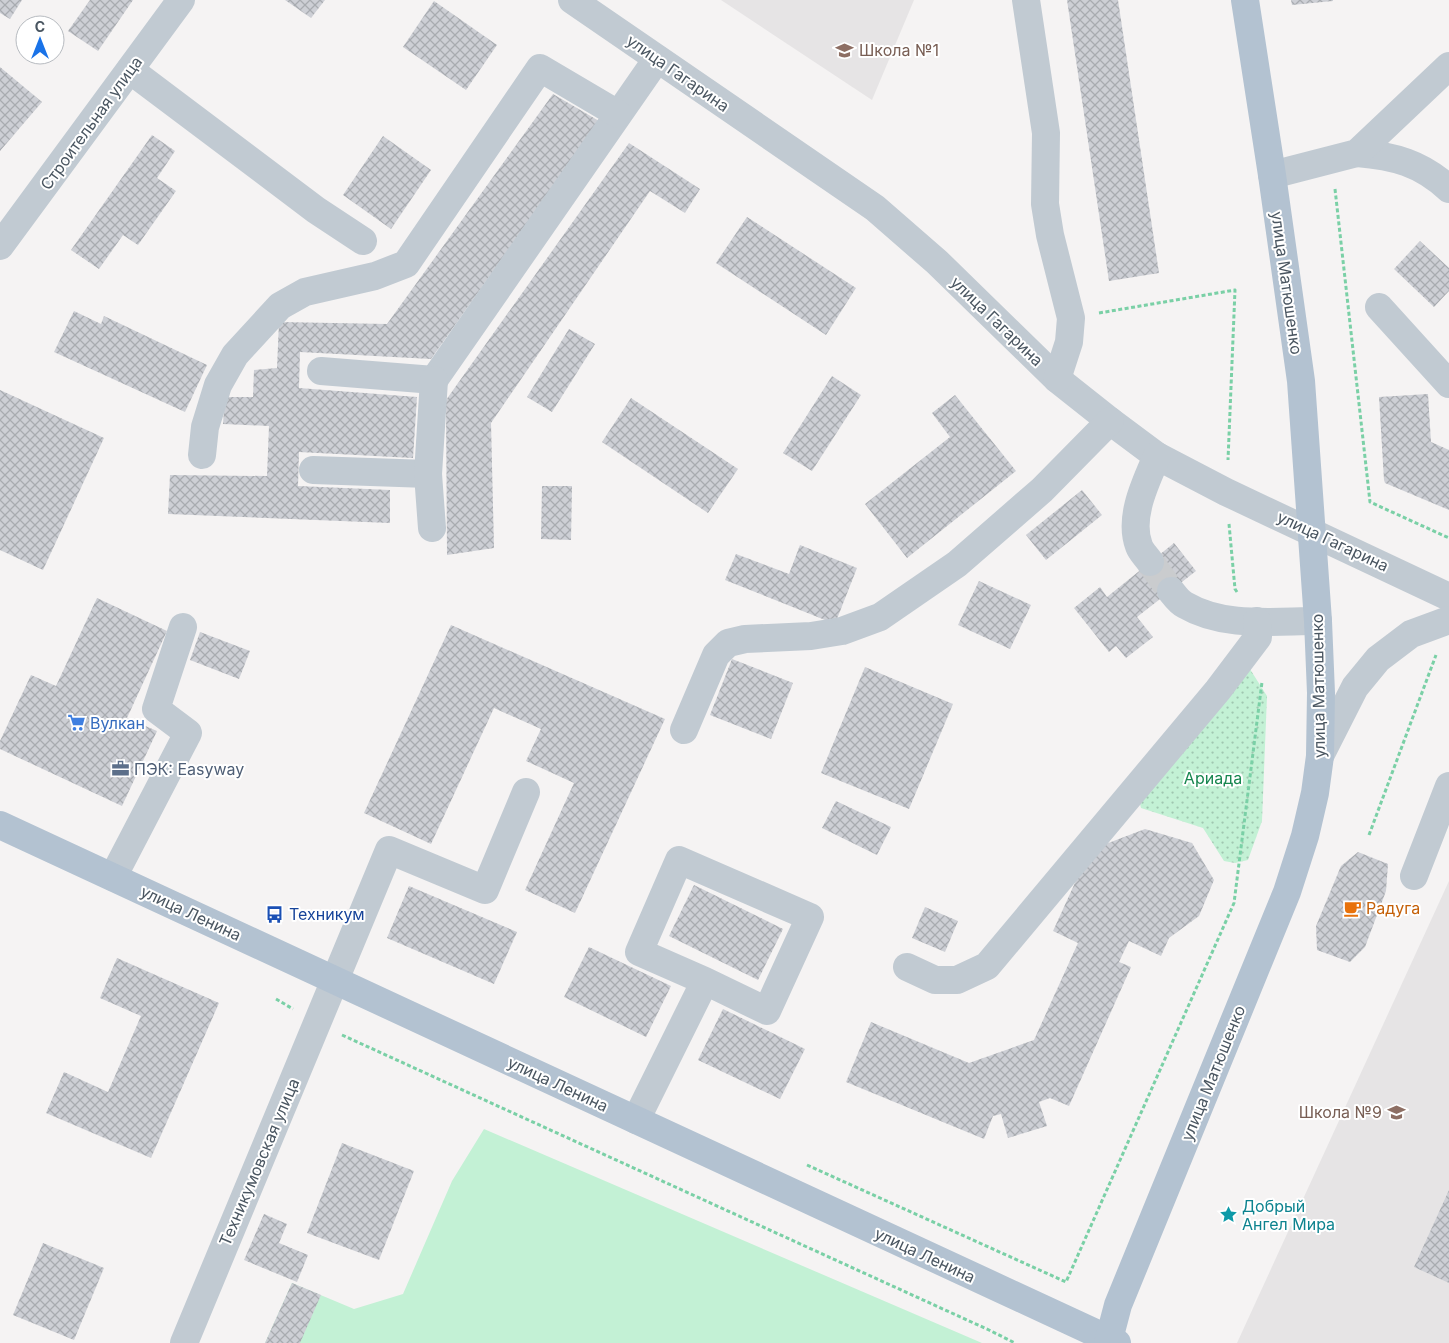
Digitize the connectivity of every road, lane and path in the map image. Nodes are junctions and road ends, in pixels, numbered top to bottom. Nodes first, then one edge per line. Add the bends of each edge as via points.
1 (181, 0) edge
2 (572, 0) edge
3 (1026, 0) edge
4 (1245, 0) edge
5 (657, 59) junction
6 (1449, 66) edge
7 (130, 70) junction
8 (618, 114) junction
9 (1344, 156) junction
10 (1272, 175) junction
11 (1449, 189) edge
12 (363, 241) dead end
13 (0, 246) edge
14 (1379, 307) dead end
15 (1071, 318) junction
16 (321, 371) dead end
17 (1057, 379) junction
18 (434, 380) junction
19 (1449, 384) edge
20 (1110, 421) junction
21 (202, 455) dead end
22 (1157, 456) junction
23 (313, 470) dead end
24 (428, 474) junction
25 (1226, 492) junction
26 (432, 528) dead end
27 (1312, 531) junction
28 (1449, 538) edge
29 (1150, 562) tunnel mouth
30 (1171, 591) tunnel mouth
31 (1449, 597) edge
32 (1449, 620) edge
33 (1318, 621) junction
34 (183, 627) dead end
35 (1257, 629) junction
36 (1439, 649) dead end
37 (684, 730) dead end
38 (1320, 756) junction
39 (1449, 786) edge
40 (526, 792) dead end
41 (0, 825) edge
42 (1369, 835) dead end
43 (1414, 876) dead end
44 (113, 877) junction
45 (907, 968) dead end
46 (334, 980) junction
47 (705, 980) junction
48 (276, 999) dead end
49 (316, 1024) junction
50 (636, 1120) junction
51 (1066, 1282) dead end
52 (1111, 1342) edge
53 (184, 1343) edge
54 (1015, 1343) edge

1 - 7 street, Строительная улица
2 - 5 street, улица Гагарина
3 - 15 street via 1046,133 1045,204
4 - 10 main road, улица Матюшенко
5 - 8 street
5 - 17 street, улица Гагарина via 874,208 937,262
6 - 9 street
7 - 12 street via 316,210
7 - 13 street, Строительная улица
8 - 18 street
8 - 21 street via 540,68 406,264 375,276 305,292 280,306 235,355 218,385 205,428
9 - 10 street
9 - 11 street via 1385,155 1405,161
9 - 28 path via 1370,502
10 - 27 main road, улица Матюшенко via 1301,381
14 - 19 street
15 - 17 street via 1069,342
15 - 25 path via 1235,290
16 - 18 street
17 - 20 street, улица Гагарина
18 - 24 street
20 - 22 street, улица Гагарина
20 - 37 street via 1042,490 957,564 880,616 834,632 728,643 716,655
22 - 25 street, улица Гагарина
22 - 29 street via 1139,500 1136,528 1139,546
23 - 24 street
24 - 26 street
25 - 27 street, улица Гагарина
25 - 35 path via 1235,589
27 - 31 street, улица Гагарина
27 - 33 main road, улица Матюшенко
30 - 35 street via 1183,604 1207,615
32 - 38 street via 1411,634 1378,659 1355,687
33 - 35 street
33 - 38 main road, улица Матюшенко
34 - 44 street via 156,709 188,733
35 - 45 street via 1212,697 987,966 957,980 936,980
35 - 51 path via 1265,656 1234,903
36 - 42 path
38 - 52 main road, улица Матюшенко via 1306,836 1287,892 1118,1305
39 - 43 street
40 - 46 street, Техникумовская улица via 485,890 389,850
41 - 44 main road, улица Ленина
44 - 46 main road, улица Ленина
46 - 49 street, Техникумовская улица
46 - 50 main road, улица Ленина
47 - 47 street via 767,1012 810,917 679,860 639,952
47 - 50 street
48 - 49 path
49 - 53 street, Техникумовская улица
49 - 54 path
50 - 52 main road, улица Ленина

